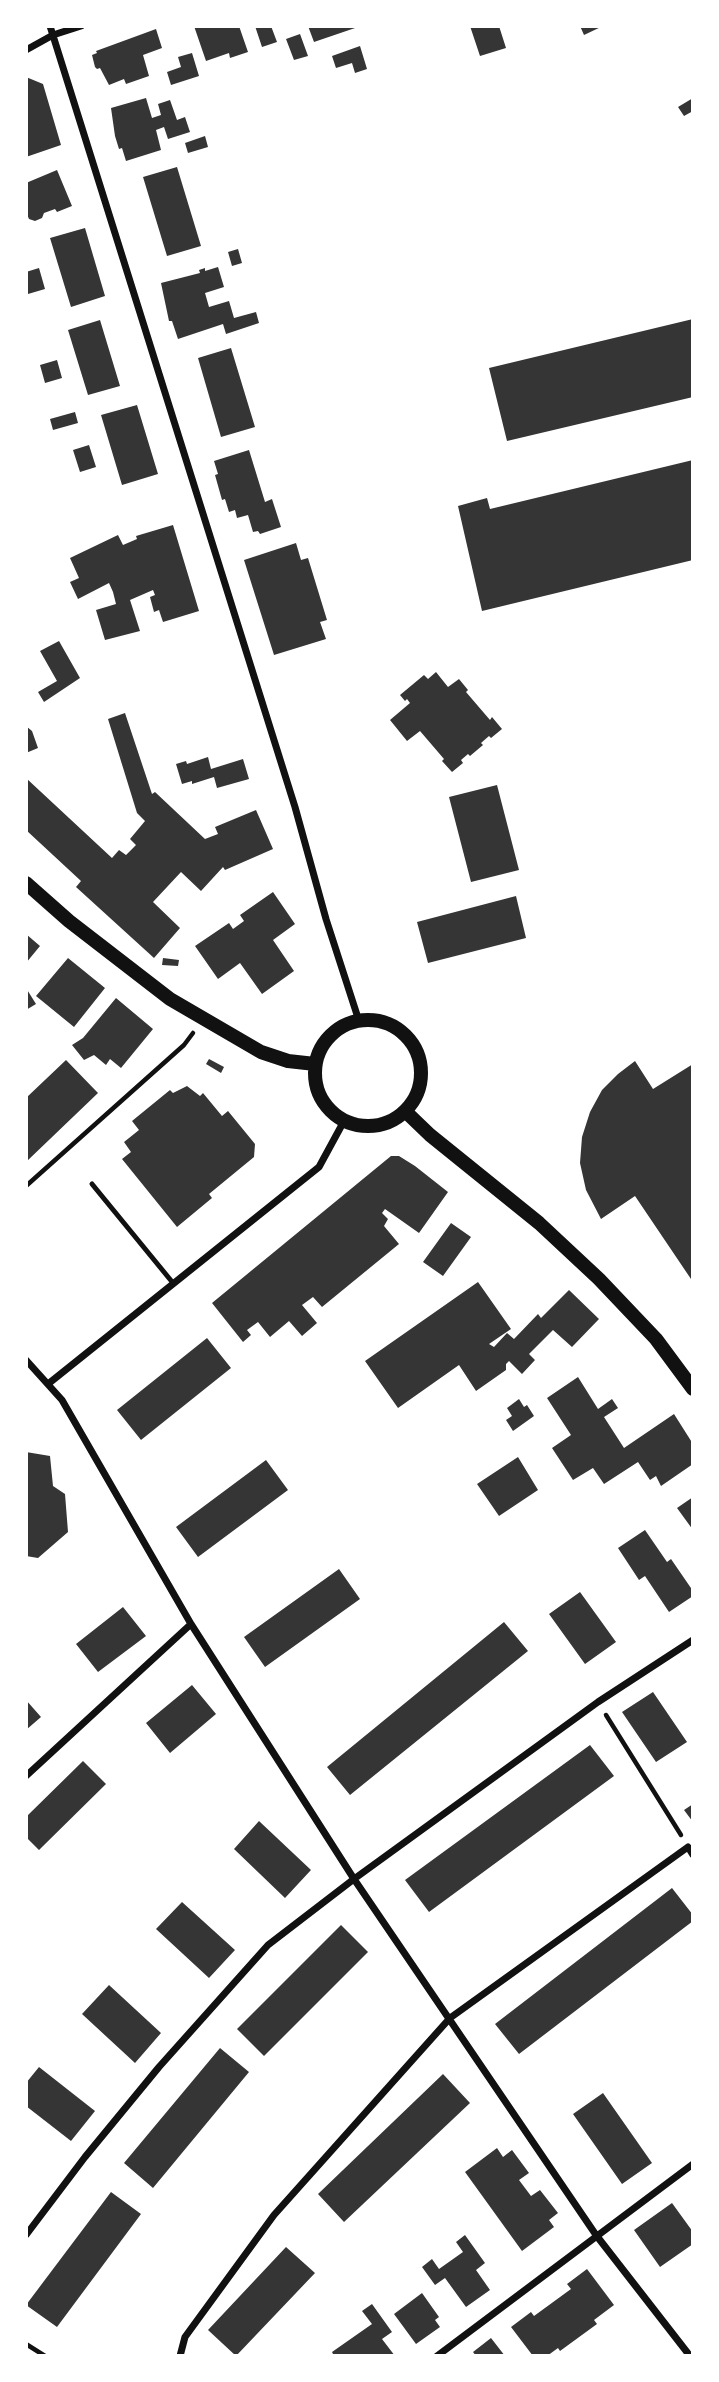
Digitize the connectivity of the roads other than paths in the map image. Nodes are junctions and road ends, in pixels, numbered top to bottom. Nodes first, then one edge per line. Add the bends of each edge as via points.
1 (50, 26) edge
2 (81, 26) edge
3 (53, 35) junction
4 (26, 50) edge
5 (26, 883) edge
6 (359, 1021) junction
7 (315, 1065) junction
8 (405, 1111) junction
9 (344, 1121) junction
10 (92, 1184) dead end
11 (173, 1283) junction
12 (26, 1361) edge
13 (48, 1384) junction
14 (693, 1389) edge
15 (191, 1624) junction
16 (693, 1640) edge
17 (26, 1776) edge
18 (691, 1851) edge
19 (354, 1879) junction
20 (450, 2018) junction
21 (693, 2164) edge
22 (26, 2235) edge
23 (596, 2235) junction
24 (180, 2356) edge
25 (437, 2356) edge
26 (691, 2356) edge

1 - 3 street
2 - 3 street
3 - 4 street
3 - 6 street
5 - 7 main road via 145,981 204,1020 261,1052
6 - 7 main road via 333,1033
6 - 8 main road via 386,1024 413,1045 421,1076
7 - 9 main road via 320,1097
8 - 9 main road via 375,1126
8 - 14 main road via 539,1223 598,1279 656,1339
9 - 11 street via 319,1167
10 - 11 lane
11 - 13 street
12 - 13 street
13 - 15 street via 62,1400
15 - 17 street
15 - 19 street
16 - 19 street via 598,1702
18 - 20 street
19 - 20 street
19 - 22 street via 268,1945 159,2067
20 - 23 street
20 - 24 street via 274,2215 185,2337
21 - 23 street
23 - 25 street
23 - 26 street

